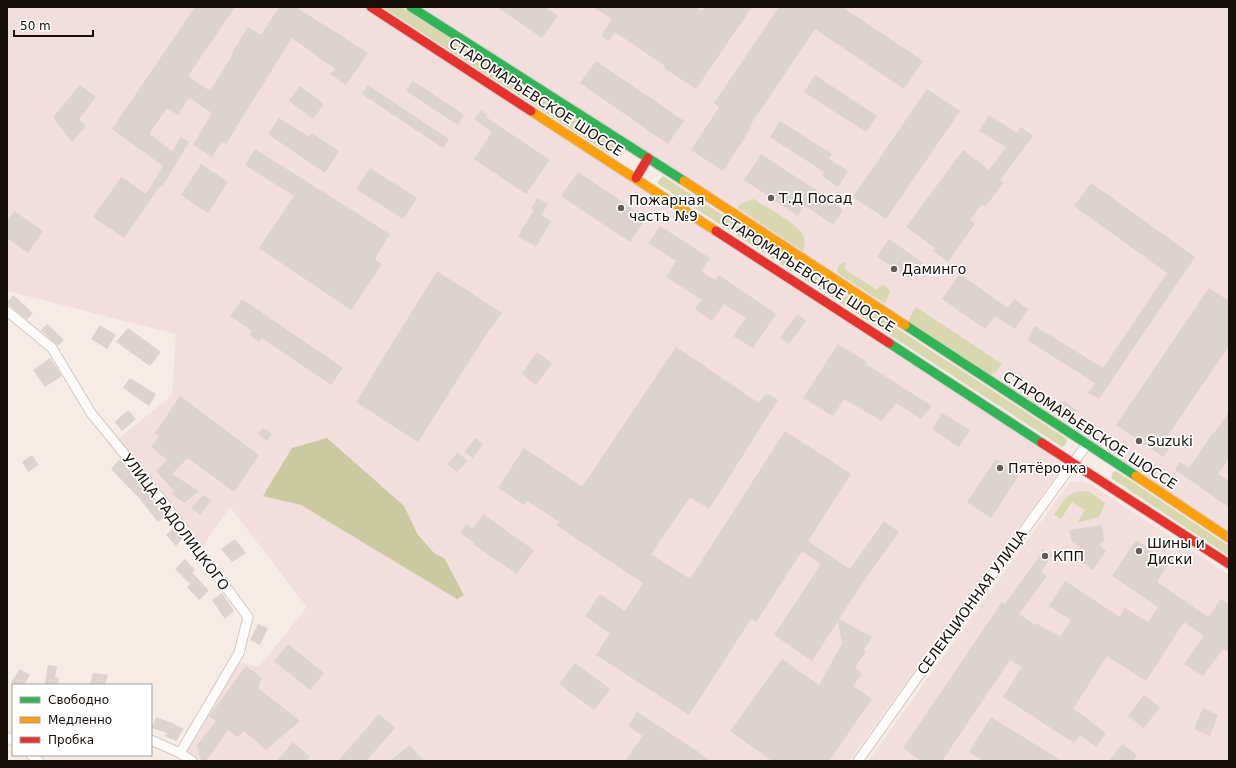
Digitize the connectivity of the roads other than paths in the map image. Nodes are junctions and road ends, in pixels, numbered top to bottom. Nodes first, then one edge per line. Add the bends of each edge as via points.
1 (371, 7) edge
2 (410, 7) edge
3 (648, 158) junction
4 (636, 178) junction
5 (7, 311) edge
6 (1087, 444) junction
7 (1074, 464) junction
8 (1229, 538) edge
9 (1229, 564) edge
10 (152, 740) edge
11 (180, 753) junction
12 (192, 761) edge
13 (858, 761) edge

1 - 4 main road, СТАРОМАРЬЕВСКОЕ ШОССЕ
2 - 3 main road, СТАРОМАРЬЕВСКОЕ ШОССЕ
3 - 4 main road
3 - 6 main road, СТАРОМАРЬЕВСКОЕ ШОССЕ
4 - 7 main road, СТАРОМАРЬЕВСКОЕ ШОССЕ
5 - 11 street, УЛИЦА РАДОЛИЦКОГО via 52,348 91,413 165,504 248,616 239,653
6 - 7 street, СЕЛЕКЦИОННАЯ УЛИЦА
6 - 8 main road, СТАРОМАРЬЕВСКОЕ ШОССЕ
7 - 9 main road, СТАРОМАРЬЕВСКОЕ ШОССЕ
7 - 13 street, СЕЛЕКЦИОННАЯ УЛИЦА
10 - 11 street
11 - 12 street

